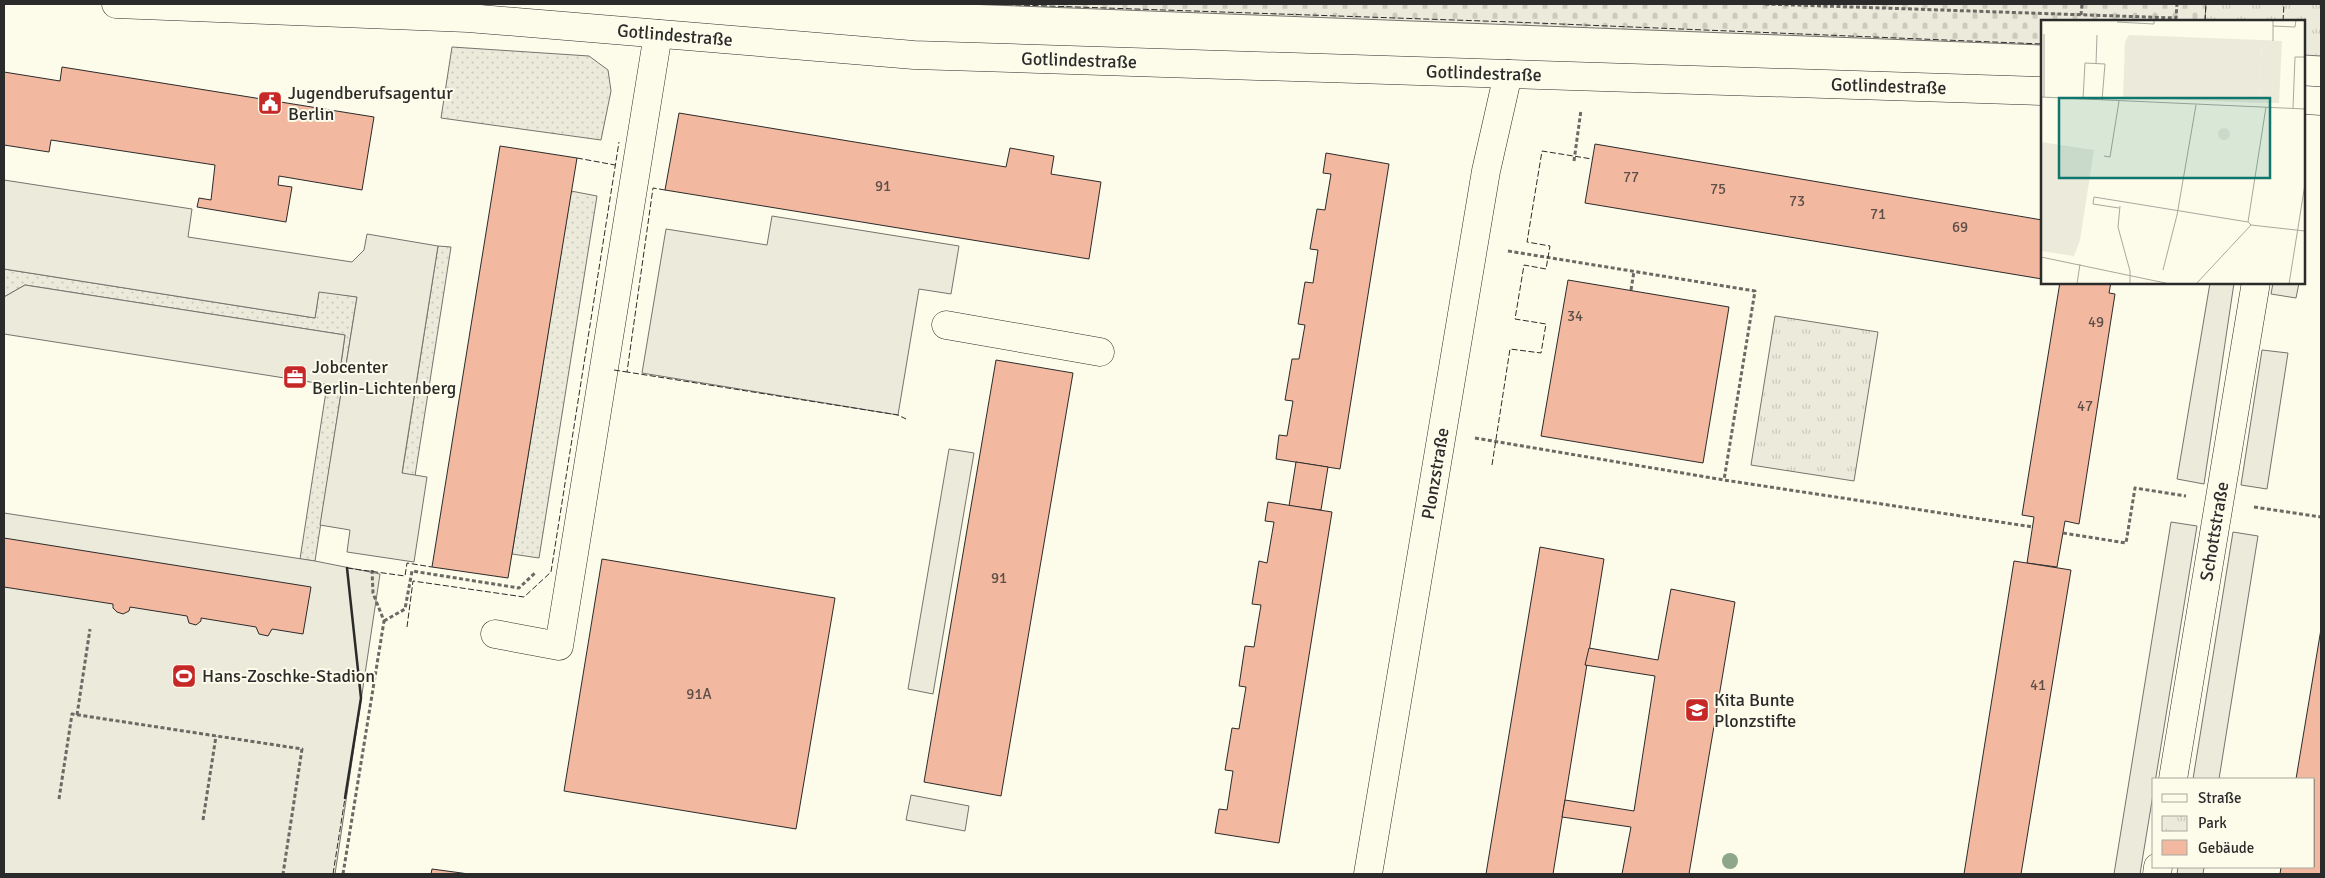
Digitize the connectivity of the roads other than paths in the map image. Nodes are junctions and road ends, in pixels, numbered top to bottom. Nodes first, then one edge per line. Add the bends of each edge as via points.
1 (116, 4) edge
2 (269, 7) edge
3 (469, 11) edge
4 (658, 34) junction
5 (1508, 74) junction
6 (2041, 91) edge
7 (2305, 100) edge
8 (2321, 101) edge
9 (2256, 284) edge
10 (946, 325) dead end
11 (1100, 352) dead end
12 (495, 634) dead end
13 (2173, 778) edge
14 (1368, 874) edge

1 - 2 street, Gotlindestraße
2 - 3 street, Gotlindestraße
3 - 4 street, Gotlindestraße
4 - 5 street, Gotlindestraße via 914,55
4 - 12 street via 559,646
5 - 6 street, Gotlindestraße
5 - 14 street, Plonzstraße via 1486,171
7 - 8 street
9 - 13 street, Schottstraße
10 - 11 street

